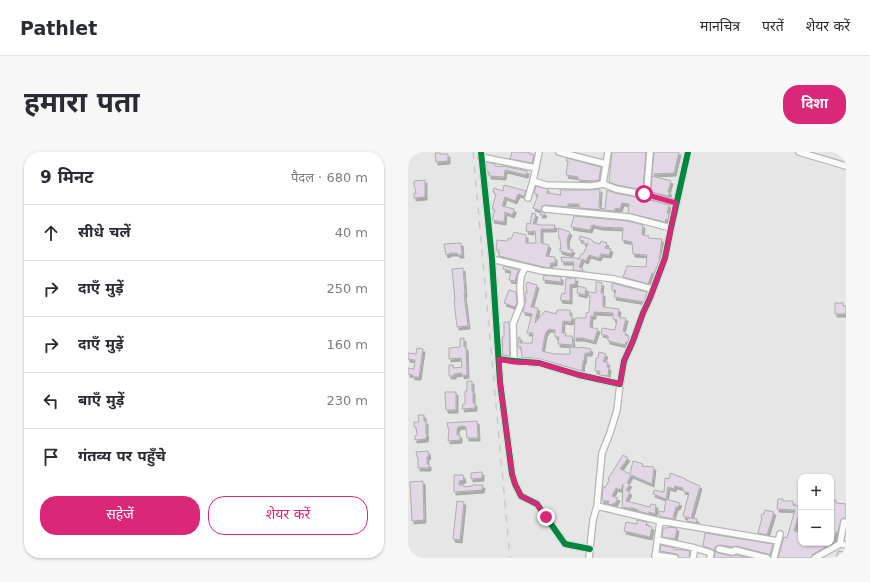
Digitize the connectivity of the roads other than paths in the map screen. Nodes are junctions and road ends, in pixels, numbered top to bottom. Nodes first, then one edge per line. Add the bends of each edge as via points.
1 (539, 152) edge
2 (559, 152) edge
3 (608, 152) edge
4 (650, 152) edge
5 (688, 152) edge
6 (799, 152) edge
7 (481, 155) edge
8 (606, 164) junction
9 (846, 166) edge
10 (536, 168) junction
11 (533, 181) junction
12 (603, 184) junction
13 (644, 194) junction
14 (528, 198) dead end
15 (676, 203) junction
16 (545, 209) dead end
17 (671, 228) junction
18 (492, 259) junction
19 (525, 268) junction
20 (652, 289) junction
21 (499, 359) junction
22 (514, 362) junction
23 (620, 384) junction
24 (597, 506) junction
25 (660, 521) junction
26 (844, 522) dead end
27 (780, 534) dead end
28 (658, 540) junction
29 (778, 541) junction
30 (843, 545) edge
31 (695, 548) junction
32 (590, 549) junction
33 (719, 549) dead end
34 (655, 556) edge
35 (589, 558) edge
36 (675, 558) edge
37 (693, 558) edge
38 (710, 558) edge
39 (767, 558) edge
40 (774, 558) edge
41 (815, 558) edge

1 - 10 street
2 - 8 street
3 - 8 street
4 - 13 street via 647,190
5 - 15 street
6 - 9 street
7 - 10 street
7 - 18 street
8 - 12 street
10 - 11 street
11 - 12 street via 546,185
11 - 14 street
12 - 13 street
13 - 15 street
15 - 17 street
16 - 17 street via 629,217
17 - 20 street via 665,258
18 - 19 street
18 - 21 street
19 - 20 street via 614,279
19 - 22 street via 521,276 521,304 514,324
20 - 23 street via 624,361
21 - 22 street
21 - 32 street via 515,484 521,496 537,504 565,544
22 - 23 street via 539,363
23 - 24 street via 617,410 602,453
24 - 25 street
24 - 32 street
25 - 28 street
25 - 29 street
26 - 30 street
27 - 29 street
28 - 31 street
28 - 34 street
29 - 40 street
30 - 41 street
31 - 37 street
31 - 38 street via 711,552
32 - 35 street
33 - 39 street
34 - 36 street

